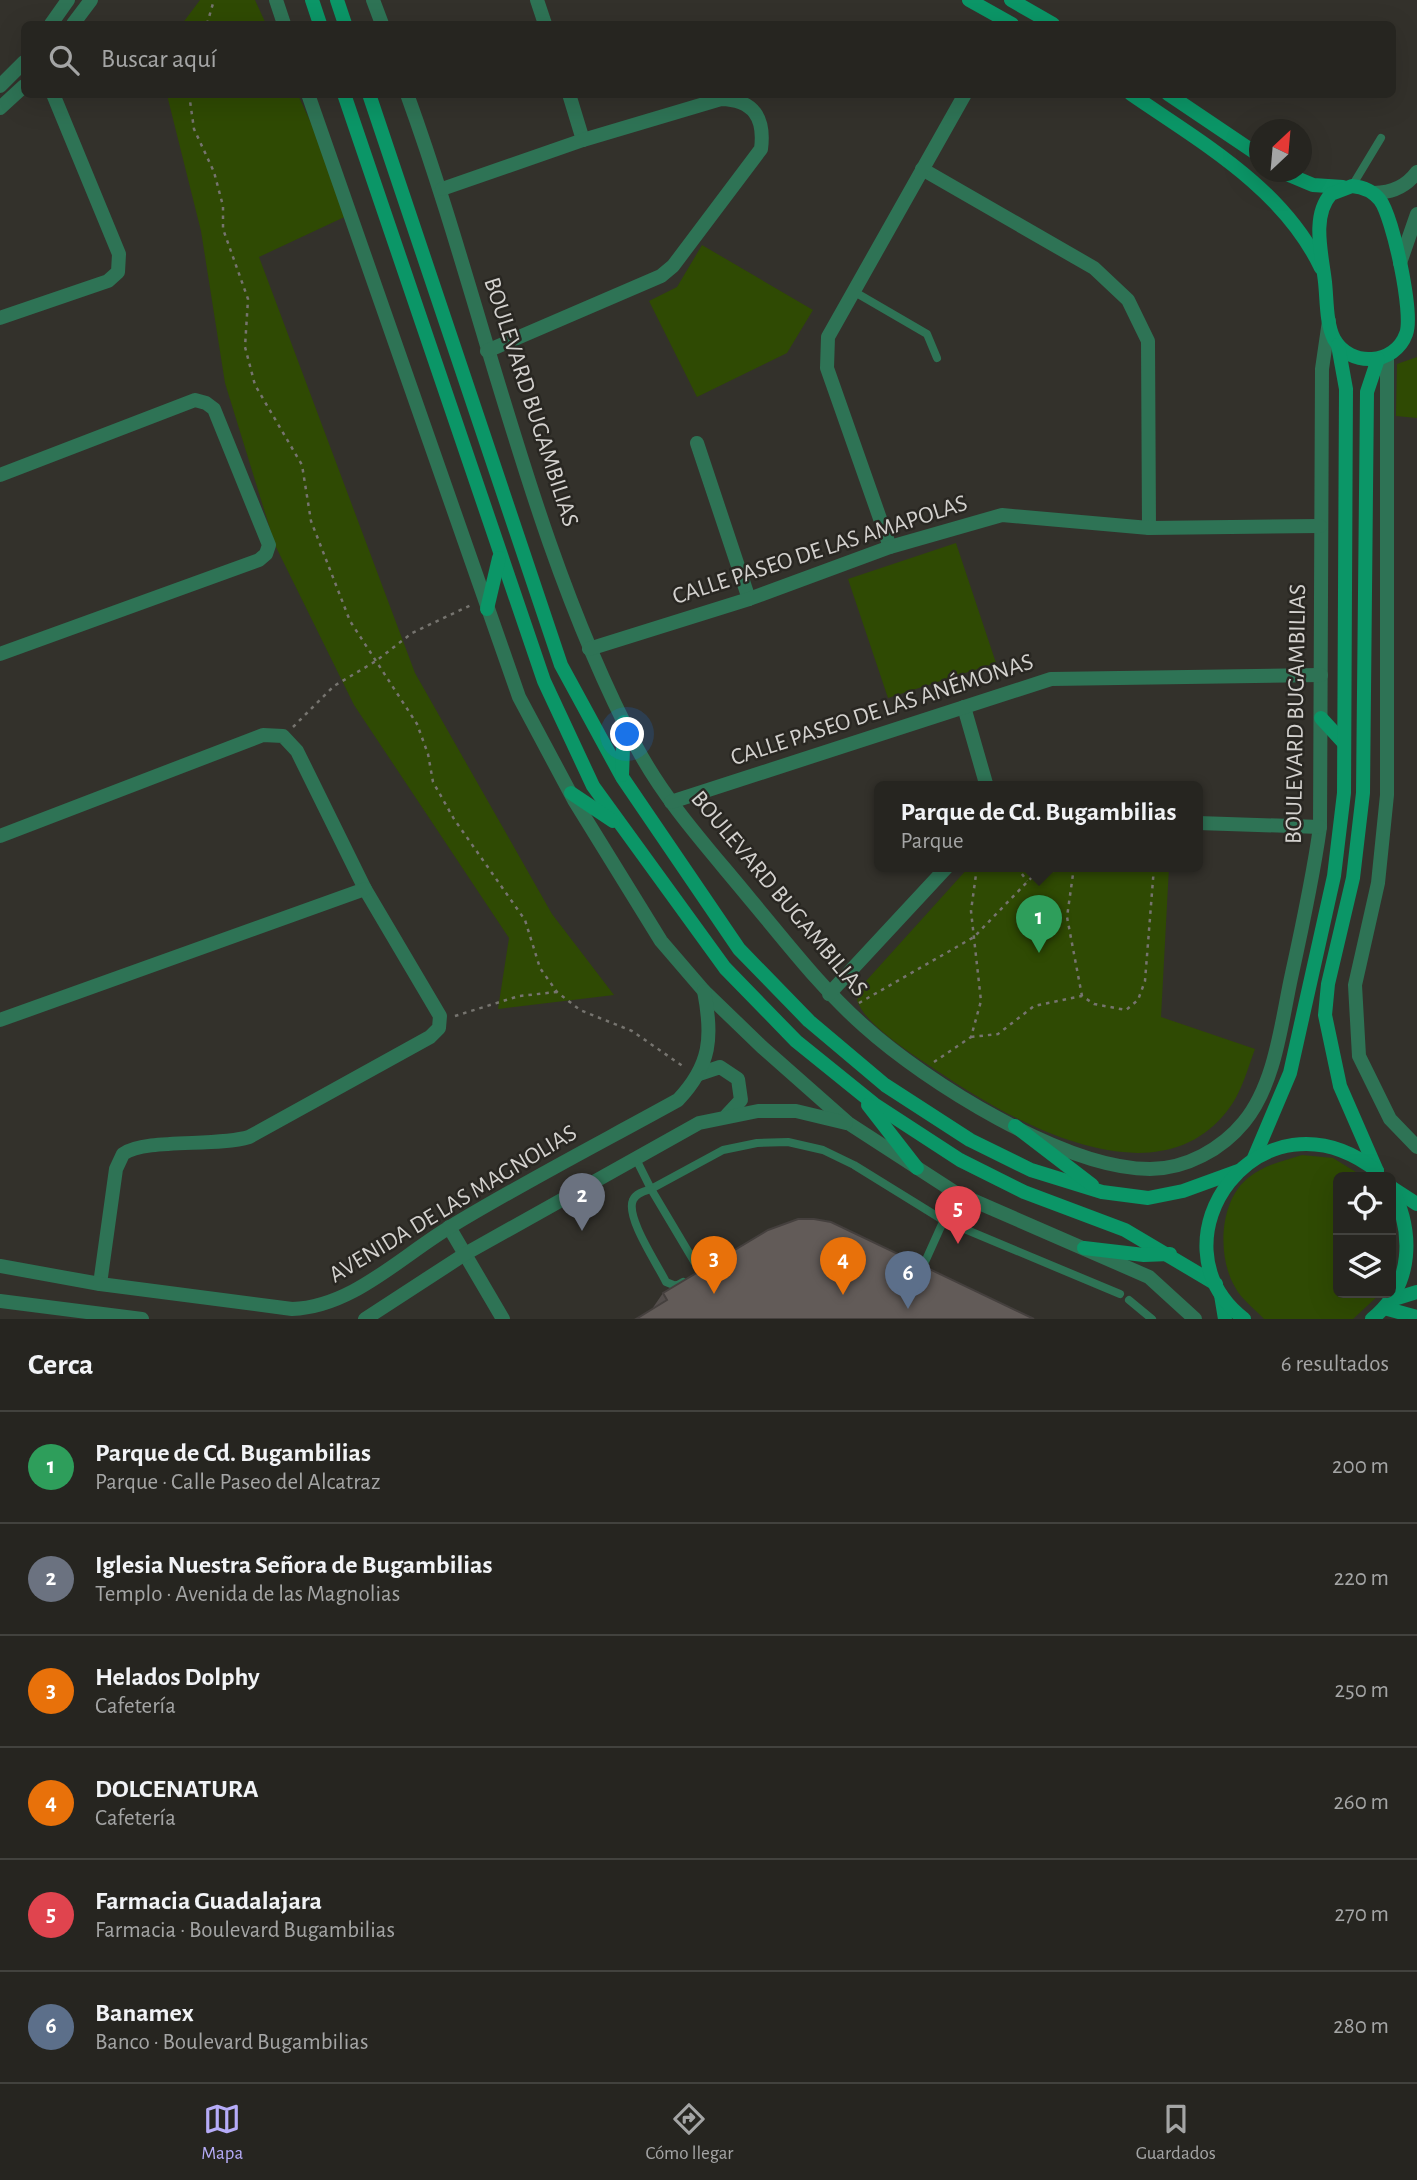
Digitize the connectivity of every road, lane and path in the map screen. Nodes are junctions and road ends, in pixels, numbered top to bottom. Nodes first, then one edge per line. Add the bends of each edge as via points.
1 (68, 0) edge
2 (91, 0) edge
3 (214, 0) edge
4 (276, 0) edge
5 (312, 0) edge
6 (337, 0) edge
7 (373, 0) edge
8 (537, 0) edge
9 (969, 0) edge
10 (1011, 0) edge
11 (53, 21) edge
12 (75, 21) edge
13 (208, 21) edge
14 (283, 21) edge
15 (319, 21) edge
16 (344, 21) edge
17 (381, 21) edge
18 (544, 21) edge
19 (1003, 21) edge
20 (1048, 21) edge
21 (21, 65) edge
22 (0, 86) edge
23 (21, 89) edge
24 (55, 98) edge
25 (190, 98) edge
26 (310, 98) edge
27 (345, 98) edge
28 (370, 98) edge
29 (408, 98) edge
30 (570, 98) edge
31 (963, 98) edge
32 (1136, 98) edge
33 (1174, 98) edge
34 (0, 108) edge
35 (1381, 138) dead end
36 (583, 140) junction
37 (1249, 149) edge
38 (922, 169) junction
39 (1417, 172) edge
40 (1270, 182) edge
41 (1305, 182) edge
42 (1348, 187) junction
43 (1264, 188) junction
44 (442, 189) junction
45 (1374, 193) junction
46 (1417, 214) edge
47 (1400, 266) junction
48 (1325, 276) junction
49 (1417, 281) edge
50 (853, 291) junction
51 (0, 318) edge
52 (1329, 321) junction
53 (1417, 342) edge
54 (1338, 345) junction
55 (487, 351) junction
56 (1387, 355) junction
57 (937, 358) dead end
58 (697, 443) dead end
59 (0, 475) edge
60 (1320, 526) junction
61 (1149, 528) junction
62 (890, 547) junction
63 (500, 557) junction
64 (749, 599) junction
65 (486, 604) junction
66 (589, 649) junction
67 (0, 654) edge
68 (376, 661) junction
69 (1321, 675) junction
70 (964, 707) junction
71 (1321, 718) junction
72 (624, 722) junction
73 (283, 736) junction
74 (1343, 742) junction
75 (622, 777) junction
76 (985, 781) edge
77 (571, 793) junction
78 (671, 802) junction
79 (1203, 823) edge
80 (622, 826) junction
81 (1320, 827) junction
82 (0, 836) edge
83 (942, 872) edge
84 (976, 872) edge
85 (1021, 872) edge
86 (1053, 872) edge
87 (1073, 872) edge
88 (1154, 872) edge
89 (1028, 882) junction
90 (365, 888) junction
91 (974, 937) junction
92 (704, 991) junction
93 (557, 992) junction
94 (830, 994) junction
95 (1082, 996) junction
96 (847, 1010) junction
97 (0, 1020) edge
98 (440, 1022) junction
99 (971, 1037) junction
100 (922, 1070) junction
101 (699, 1074) junction
102 (856, 1090) junction
103 (725, 1115) junction
104 (848, 1123) junction
105 (1015, 1126) junction
106 (1417, 1147) edge
107 (1254, 1158) junction
108 (636, 1159) junction
109 (917, 1168) junction
110 (1238, 1171) junction
111 (1378, 1172) edge
112 (1379, 1172) edge
113 (651, 1189) junction
114 (1396, 1190) edge
115 (1102, 1192) junction
116 (956, 1193) junction
117 (1396, 1199) edge
118 (1417, 1204) edge
119 (943, 1220) junction
120 (449, 1227) junction
121 (1084, 1248) junction
122 (465, 1254) junction
123 (1171, 1254) junction
124 (0, 1266) edge
125 (709, 1268) edge
126 (701, 1273) junction
127 (906, 1273) edge
128 (918, 1278) junction
129 (100, 1283) junction
130 (930, 1284) edge
131 (1219, 1289) junction
132 (1417, 1292) edge
133 (1120, 1294) dead end
134 (1129, 1300) dead end
135 (0, 1301) edge
136 (1381, 1311) edge
137 (1417, 1317) edge
138 (142, 1319) edge
139 (365, 1319) edge
140 (503, 1319) edge
141 (1152, 1319) edge
142 (1195, 1319) edge
143 (1225, 1319) edge
144 (1244, 1319) edge

1 - 11 street
2 - 12 street
3 - 13 path
4 - 14 street
5 - 15 street
6 - 16 street
7 - 17 street
8 - 18 street
9 - 19 street
10 - 20 street
21 - 22 street
23 - 34 street
24 - 51 street via 119,254 118,272 108,281
25 - 68 path via 194,129 214,172 223,206 223,229 248,299 245,347 255,385 302,465 311,521 330,576 350,621
26 - 65 street
27 - 63 street
28 - 75 street, BOULEVARD BUGAMBILIAS via 561,664
29 - 44 street, BOULEVARD BUGAMBILIAS
30 - 36 street
31 - 38 street
32 - 43 street
33 - 37 street
35 - 42 lane
36 - 44 street
36 - 55 street via 721,99 751,109 763,127 761,149 673,266 646,283
38 - 50 street
38 - 61 street via 1094,268 1128,300 1148,341
39 - 45 street via 1396,190
40 - 43 street
41 - 42 street
42 - 45 street
42 - 48 street, BOULEVARD BUGAMBILIAS via 1326,200 1320,214
43 - 48 street via 1298,228
44 - 55 street, BOULEVARD BUGAMBILIAS
45 - 47 street via 1383,205
46 - 47 street
47 - 49 street
47 - 56 street via 1408,327
48 - 52 street, BOULEVARD BUGAMBILIAS
50 - 57 lane via 927,334
50 - 62 street via 828,337 827,368
52 - 54 street, BOULEVARD BUGAMBILIAS
52 - 60 street, BOULEVARD BUGAMBILIAS via 1322,369
53 - 56 street
54 - 56 street via 1352,356
54 - 74 street, BOULEVARD BUGAMBILIAS via 1346,389
55 - 66 street, BOULEVARD BUGAMBILIAS
56 - 106 street via 1387,795 1378,883 1355,985 1359,1056 1390,1119
56 - 112 street via 1367,392 1363,793 1353,878 1325,1015 1340,1086
58 - 64 street
59 - 67 street via 195,400 206,402 214,409 269,545 259,560
60 - 61 street, CALLE PASEO DE LAS AMAPOLAS
60 - 69 street, BOULEVARD BUGAMBILIAS
61 - 62 street, CALLE PASEO DE LAS AMAPOLAS via 1002,515
62 - 64 street, CALLE PASEO DE LAS AMAPOLAS
63 - 65 street
63 - 80 street via 544,681 593,786
64 - 66 street, CALLE PASEO DE LAS AMAPOLAS
65 - 68 path via 412,633
65 - 77 street via 519,697
66 - 72 street, BOULEVARD BUGAMBILIAS
68 - 73 path via 334,686
68 - 93 path via 417,724 433,782 524,920 540,968
69 - 70 street, CALLE PASEO DE LAS ANÉMONAS via 1051,679
69 - 71 street, BOULEVARD BUGAMBILIAS
70 - 76 street
70 - 78 street, CALLE PASEO DE LAS ANÉMONAS
71 - 74 street
71 - 81 street, BOULEVARD BUGAMBILIAS
72 - 75 street
72 - 78 street, BOULEVARD BUGAMBILIAS
73 - 82 street via 263,735
73 - 90 street via 297,751
74 - 107 street, BOULEVARD BUGAMBILIAS via 1344,793 1334,876 1290,1073
75 - 115 street, BOULEVARD BUGAMBILIAS via 739,949 819,1029 885,1086 970,1140 1031,1170
77 - 80 street
77 - 92 street via 661,941
78 - 94 street, BOULEVARD BUGAMBILIAS
79 - 81 street
80 - 102 street via 726,968 796,1041
81 - 105 street, BOULEVARD BUGAMBILIAS via 1314,874 1266,1083 1245,1120 1219,1146 1188,1163 1150,1169 1065,1149
83 - 94 street
84 - 91 path via 971,911
85 - 89 path
86 - 89 path
87 - 95 path via 1067,917
88 - 95 path via 1145,981 1138,1000 1126,1010 1094,1004
89 - 91 path
90 - 97 street
90 - 98 street via 438,1010
91 - 96 path
91 - 99 path via 981,1001
92 - 101 street, AVENIDA DE LAS MAGNOLIAS via 711,1025
92 - 104 street
93 - 98 path via 519,996
93 - 101 path via 580,1010 632,1031
94 - 96 street, BOULEVARD BUGAMBILIAS
95 - 99 path via 1034,1006 998,1034
96 - 100 street, BOULEVARD BUGAMBILIAS
98 - 129 street via 430,1037 249,1137 225,1144 128,1151 116,1169
99 - 100 path
100 - 105 street, BOULEVARD BUGAMBILIAS
101 - 103 street via 720,1067 738,1079 741,1100
101 - 120 street, AVENIDA DE LAS MAGNOLIAS via 678,1100
102 - 109 street
102 - 123 street via 960,1160
103 - 104 street, AVENIDA DE LAS MAGNOLIAS via 796,1111
103 - 108 street, AVENIDA DE LAS MAGNOLIAS via 699,1123
104 - 109 street
105 - 115 street
107 - 110 street
107 - 111 street via 1274,1148 1318,1143 1360,1157
108 - 113 lane
108 - 122 street, AVENIDA DE LAS MAGNOLIAS
109 - 116 street
110 - 115 street, BOULEVARD BUGAMBILIAS via 1148,1198
110 - 131 street via 1222,1190 1210,1224 1209,1260
113 - 119 lane via 723,1150 788,1142 822,1150 854,1166
113 - 126 lane
113 - 126 lane via 635,1196 631,1211 666,1282 676,1286
114 - 118 street
116 - 119 lane
116 - 121 street
117 - 136 street via 1405,1220 1408,1256 1402,1279
119 - 128 lane
119 - 133 lane
120 - 122 street
120 - 129 street, AVENIDA DE LAS MAGNOLIAS via 338,1301 314,1308 292,1309
121 - 123 street
121 - 142 street via 1149,1277
122 - 139 street, AVENIDA DE LAS MAGNOLIAS
122 - 140 street
123 - 131 street
124 - 129 street, AVENIDA DE LAS MAGNOLIAS
125 - 126 lane
127 - 128 lane
128 - 130 lane
131 - 143 street
131 - 144 street
132 - 136 street
134 - 141 lane
135 - 138 street
136 - 137 street

